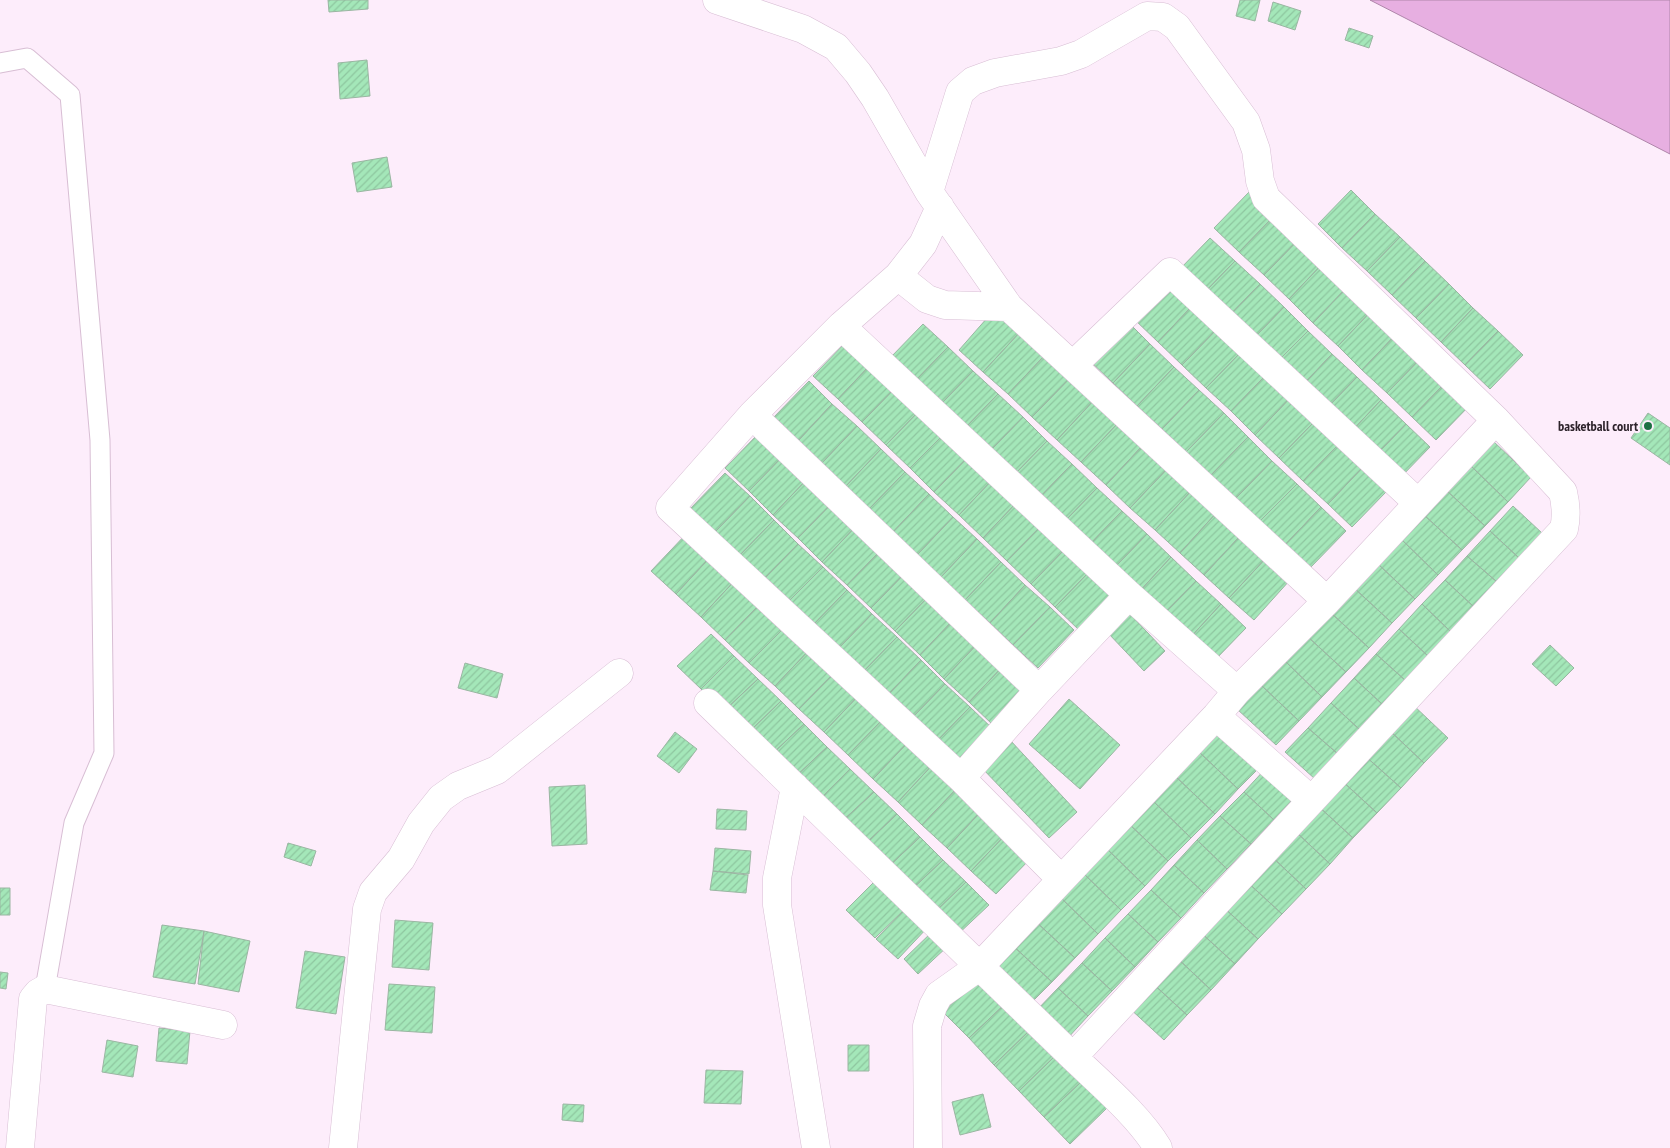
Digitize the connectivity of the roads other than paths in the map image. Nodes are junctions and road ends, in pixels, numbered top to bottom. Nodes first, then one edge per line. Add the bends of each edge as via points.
1 (717, 0) edge
2 (0, 63) edge
3 (935, 199) junction
4 (898, 276) junction
5 (1009, 307) junction
6 (841, 326) junction
7 (1074, 365) junction
8 (752, 415) junction
9 (1496, 420) junction
10 (1418, 503) junction
11 (1129, 595) junction
12 (1327, 601) junction
13 (619, 673) dead end
14 (1039, 690) junction
15 (1237, 691) junction
16 (708, 704) dead end
17 (1216, 716) junction
18 (961, 778) junction
19 (795, 787) junction
20 (1311, 800) junction
21 (1061, 879) junction
22 (980, 966) junction
23 (45, 990) junction
24 (223, 1025) dead end
25 (1073, 1057) junction
26 (0, 1146) edge
27 (6, 1148) edge
28 (20, 1148) edge
29 (343, 1148) edge
30 (816, 1148) edge
31 (928, 1148) edge
32 (1158, 1148) edge

1 - 3 street via 803,29 836,47 875,98
2 - 23 lane via 27,58 70,95 100,440 104,753 74,823
3 - 4 street via 923,244
3 - 5 street
3 - 9 street via 960,92 973,81 995,73 1061,61 1081,54 1147,16 1163,17 1176,27 1246,122 1256,150 1266,198
4 - 5 street via 928,299 945,305
4 - 6 street
5 - 7 street
6 - 8 street
6 - 11 street
7 - 10 street via 1170,272
7 - 12 street
8 - 14 street
8 - 18 street via 670,508
9 - 10 street
9 - 20 street via 1562,492 1566,503 1564,529
10 - 12 street
11 - 14 street
11 - 15 street
12 - 15 street
13 - 29 street via 497,770 458,786 441,798 421,823 401,859 373,892 367,909
14 - 18 street
15 - 17 street
16 - 19 street
17 - 20 street
17 - 21 street
18 - 21 street
19 - 22 street
19 - 30 street via 777,878 777,905
20 - 25 street
21 - 22 street
22 - 25 street
22 - 31 street via 939,996 927,1026
23 - 24 street
23 - 28 street via 33,999
25 - 32 street via 1138,1121
26 - 27 street

